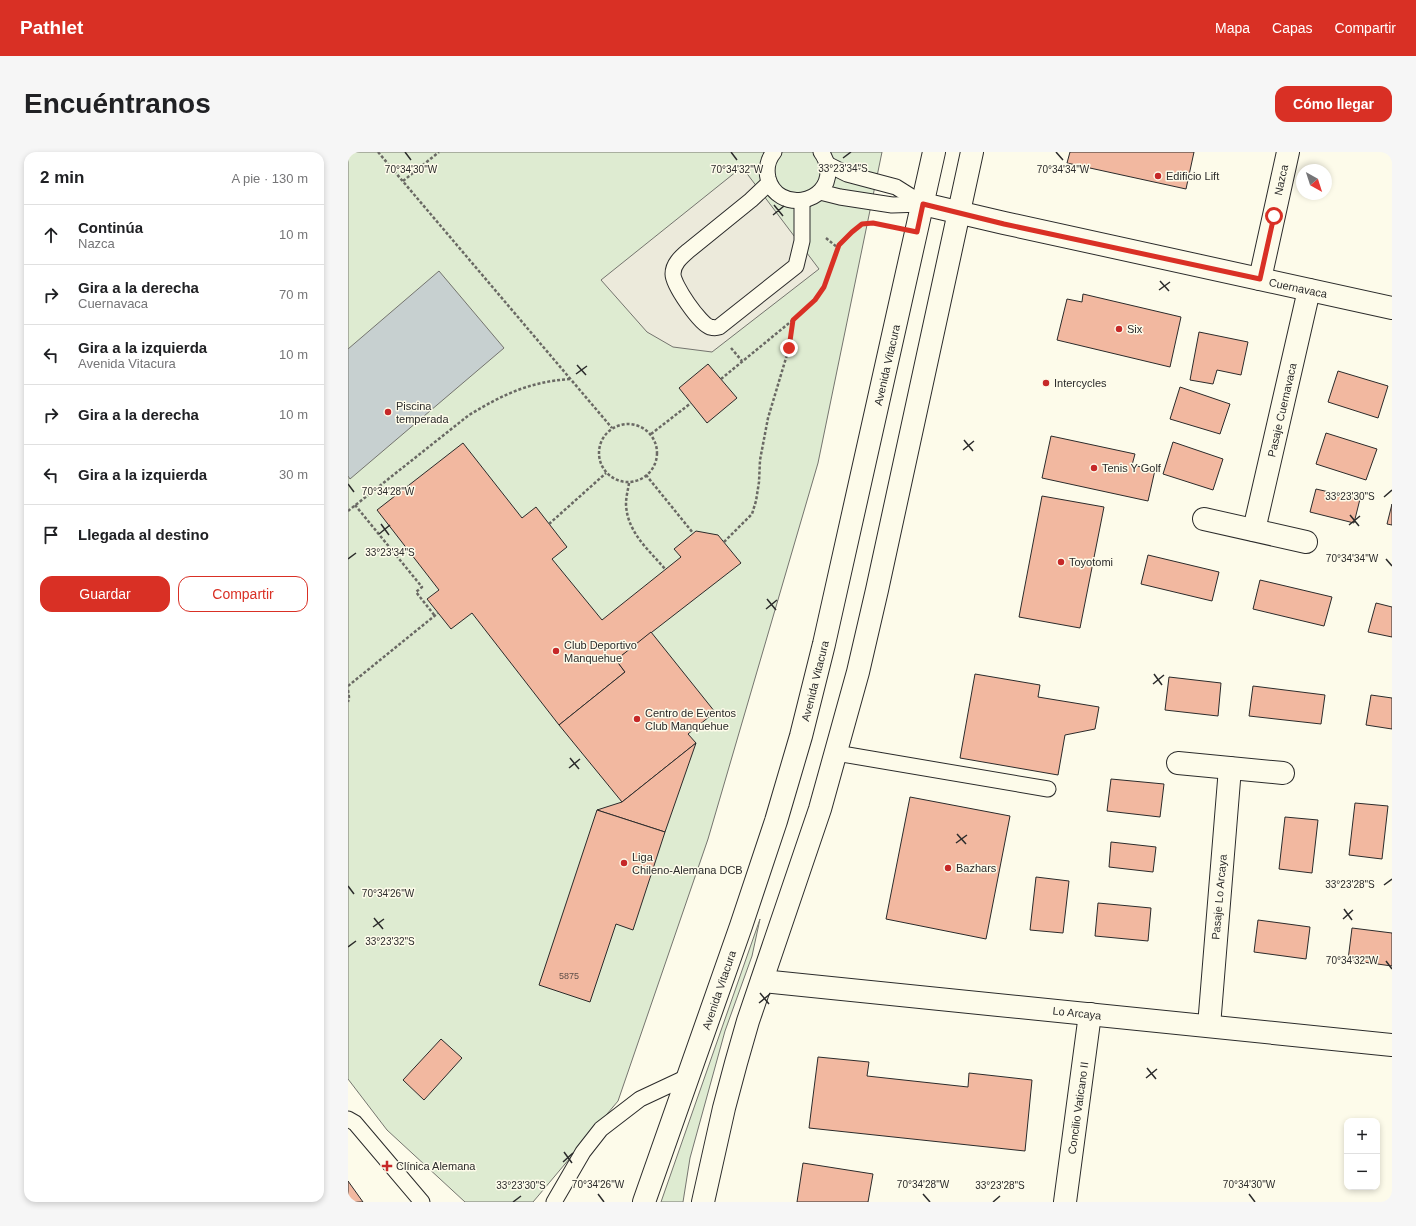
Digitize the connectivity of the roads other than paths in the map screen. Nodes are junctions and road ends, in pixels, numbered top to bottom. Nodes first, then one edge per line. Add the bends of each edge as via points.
1 (774, 152) edge
2 (934, 152) edge
3 (972, 152) edge
4 (1288, 152) edge
5 (824, 156) edge
6 (769, 183) junction
7 (820, 192) junction
8 (802, 201) junction
9 (923, 204) junction
10 (958, 213) junction
11 (1260, 279) junction
12 (1309, 290) junction
13 (1392, 308) edge
14 (1204, 519) dead end
15 (1254, 530) junction
16 (1306, 542) dead end
17 (836, 753) junction
18 (1178, 763) dead end
19 (1230, 768) junction
20 (1283, 773) dead end
21 (1048, 789) dead end
22 (762, 981) junction
23 (1090, 1014) junction
24 (1209, 1026) junction
25 (1392, 1044) edge
26 (687, 1078) junction
27 (351, 1121) edge
28 (645, 1200) edge
29 (422, 1202) edge
30 (554, 1202) edge
31 (703, 1202) edge
32 (1065, 1202) edge

1 - 6 lane via 768,163
2 - 9 street, Avenida Vitacura
3 - 10 street
4 - 11 street, Nazca
5 - 7 lane via 828,174
5 - 9 lane via 847,174 896,188
6 - 8 lane via 782,198
6 - 8 lane via 688,251 675,266 673,274 678,290 707,325 720,327 796,266 802,241
7 - 8 lane
7 - 9 lane via 892,205
9 - 10 street, Cuernavaca
9 - 26 street, Avenida Vitacura via 826,636 801,736 776,821
10 - 11 street, Cuernavaca
10 - 17 street via 877,590
11 - 12 street, Cuernavaca
12 - 13 street, Cuernavaca
12 - 15 street, Pasaje Cuernavaca
14 - 15 street
15 - 16 street
17 - 21 lane
17 - 22 street
18 - 19 street
19 - 20 street
19 - 24 street, Pasaje Lo Arcaya
22 - 23 street, Lo Arcaya
22 - 31 street via 736,1063
23 - 24 street, Lo Arcaya
23 - 32 street, Concilio Vaticano II
24 - 25 street, Lo Arcaya
26 - 28 street, Avenida Vitacura
26 - 30 lane via 640,1099 600,1129 583,1152
27 - 29 lane

